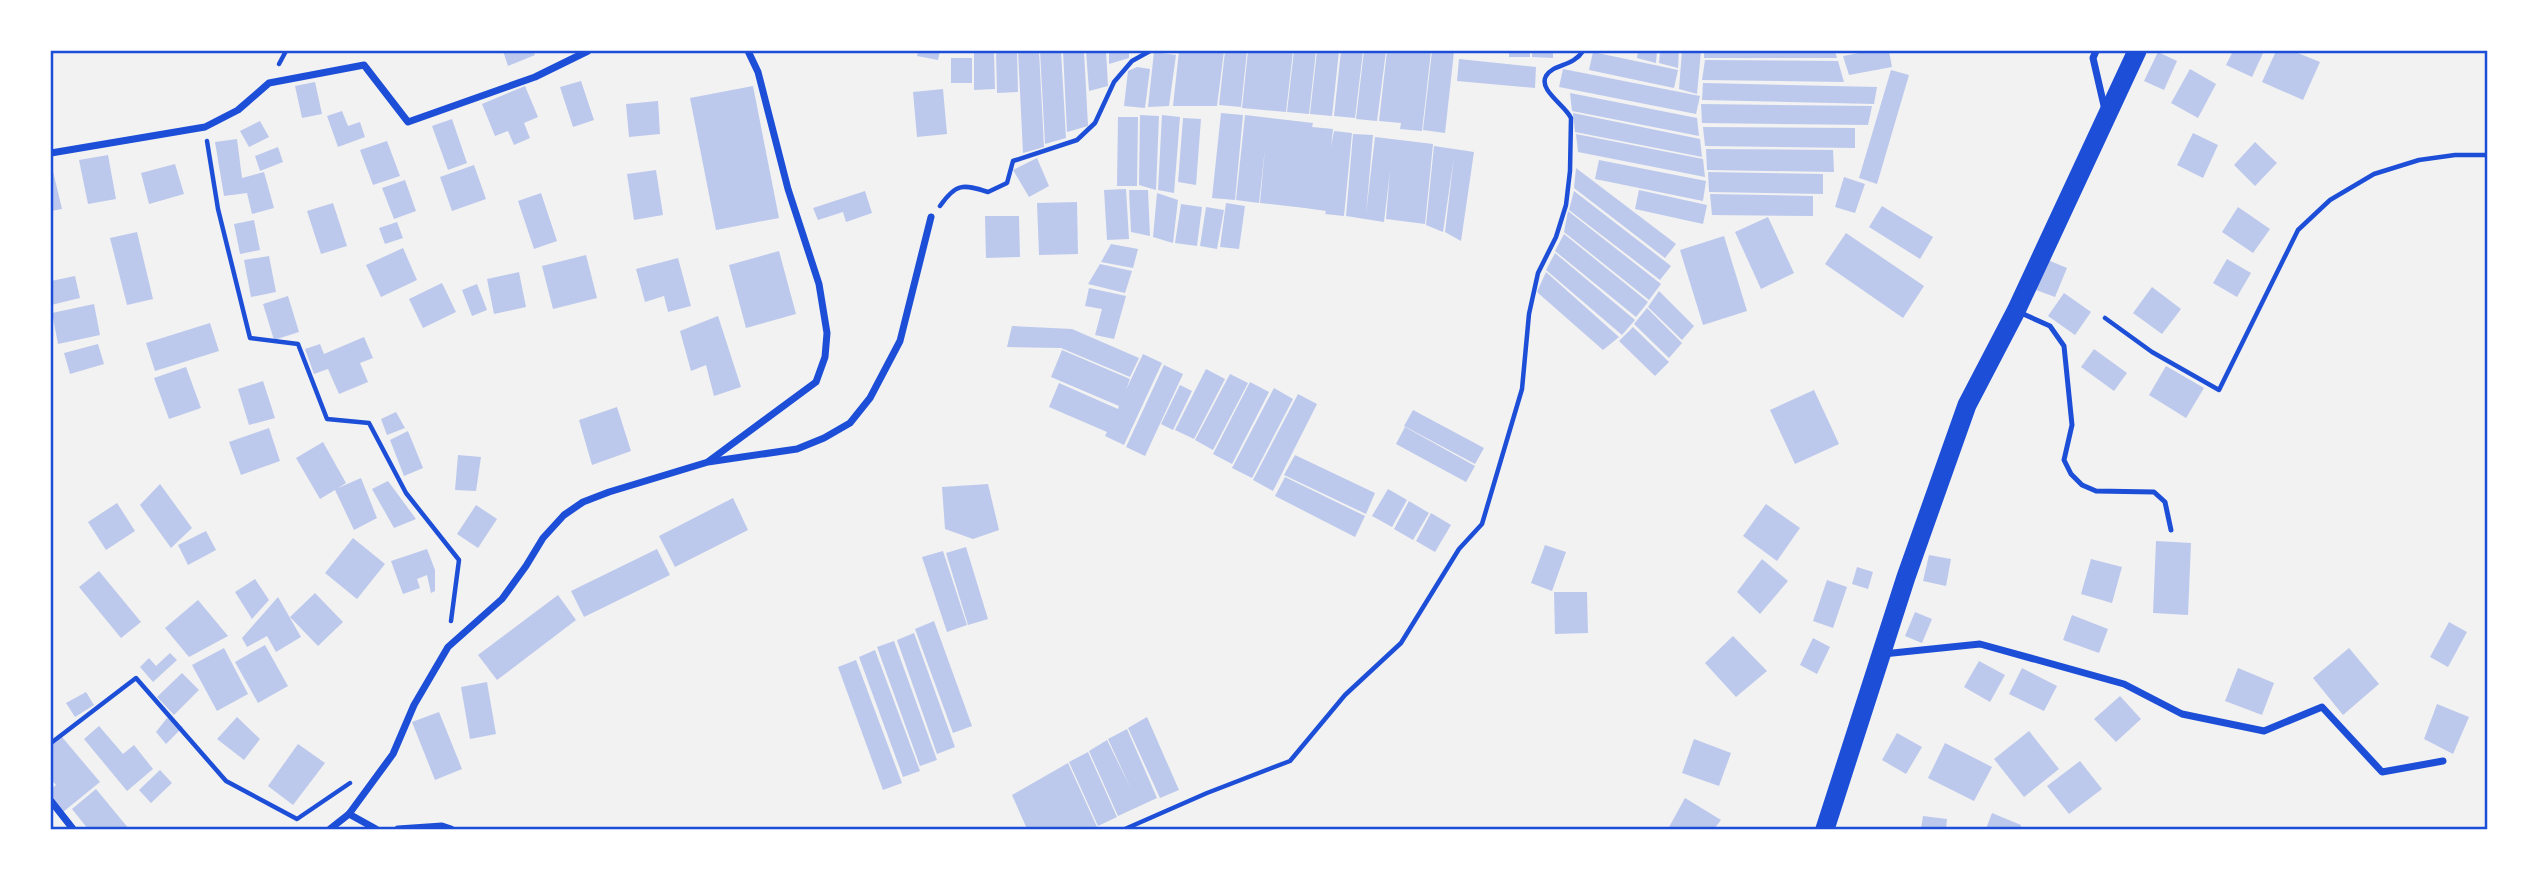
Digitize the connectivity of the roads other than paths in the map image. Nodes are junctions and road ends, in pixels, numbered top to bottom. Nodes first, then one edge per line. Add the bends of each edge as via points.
1 (588, 51) edge
2 (748, 51) edge
3 (2096, 51) edge
4 (2137, 51) edge
5 (2106, 118) junction
6 (51, 153) edge
7 (931, 218) road end
8 (2016, 311) junction
9 (708, 462) junction
10 (2171, 530) dead end
11 (1882, 654) junction
12 (2443, 761) dead end
13 (51, 801) edge
14 (349, 814) junction
15 (73, 829) edge
16 (330, 829) edge
17 (376, 829) edge
18 (398, 829) edge
19 (451, 829) edge
20 (1825, 829) edge

1 - 6 street via 535,78 408,122 364,65 269,83 238,110 205,127
2 - 9 street via 819,284 827,333 825,357 816,382
3 - 5 street via 2093,58
4 - 5 highway
5 - 8 highway
7 - 9 street via 900,341 870,398 850,423 797,449
8 - 10 lane via 2050,326 2064,346 2072,425 2064,460 2071,474 2096,491 2154,492 2165,502
8 - 11 highway via 1967,405
9 - 14 street via 609,492 564,515 502,599 448,647 414,705 393,754
11 - 12 street via 1980,644 2124,684 2182,714 2264,732 2322,707 2382,772
11 - 20 highway
13 - 15 street
14 - 16 street
14 - 17 street
18 - 19 street

